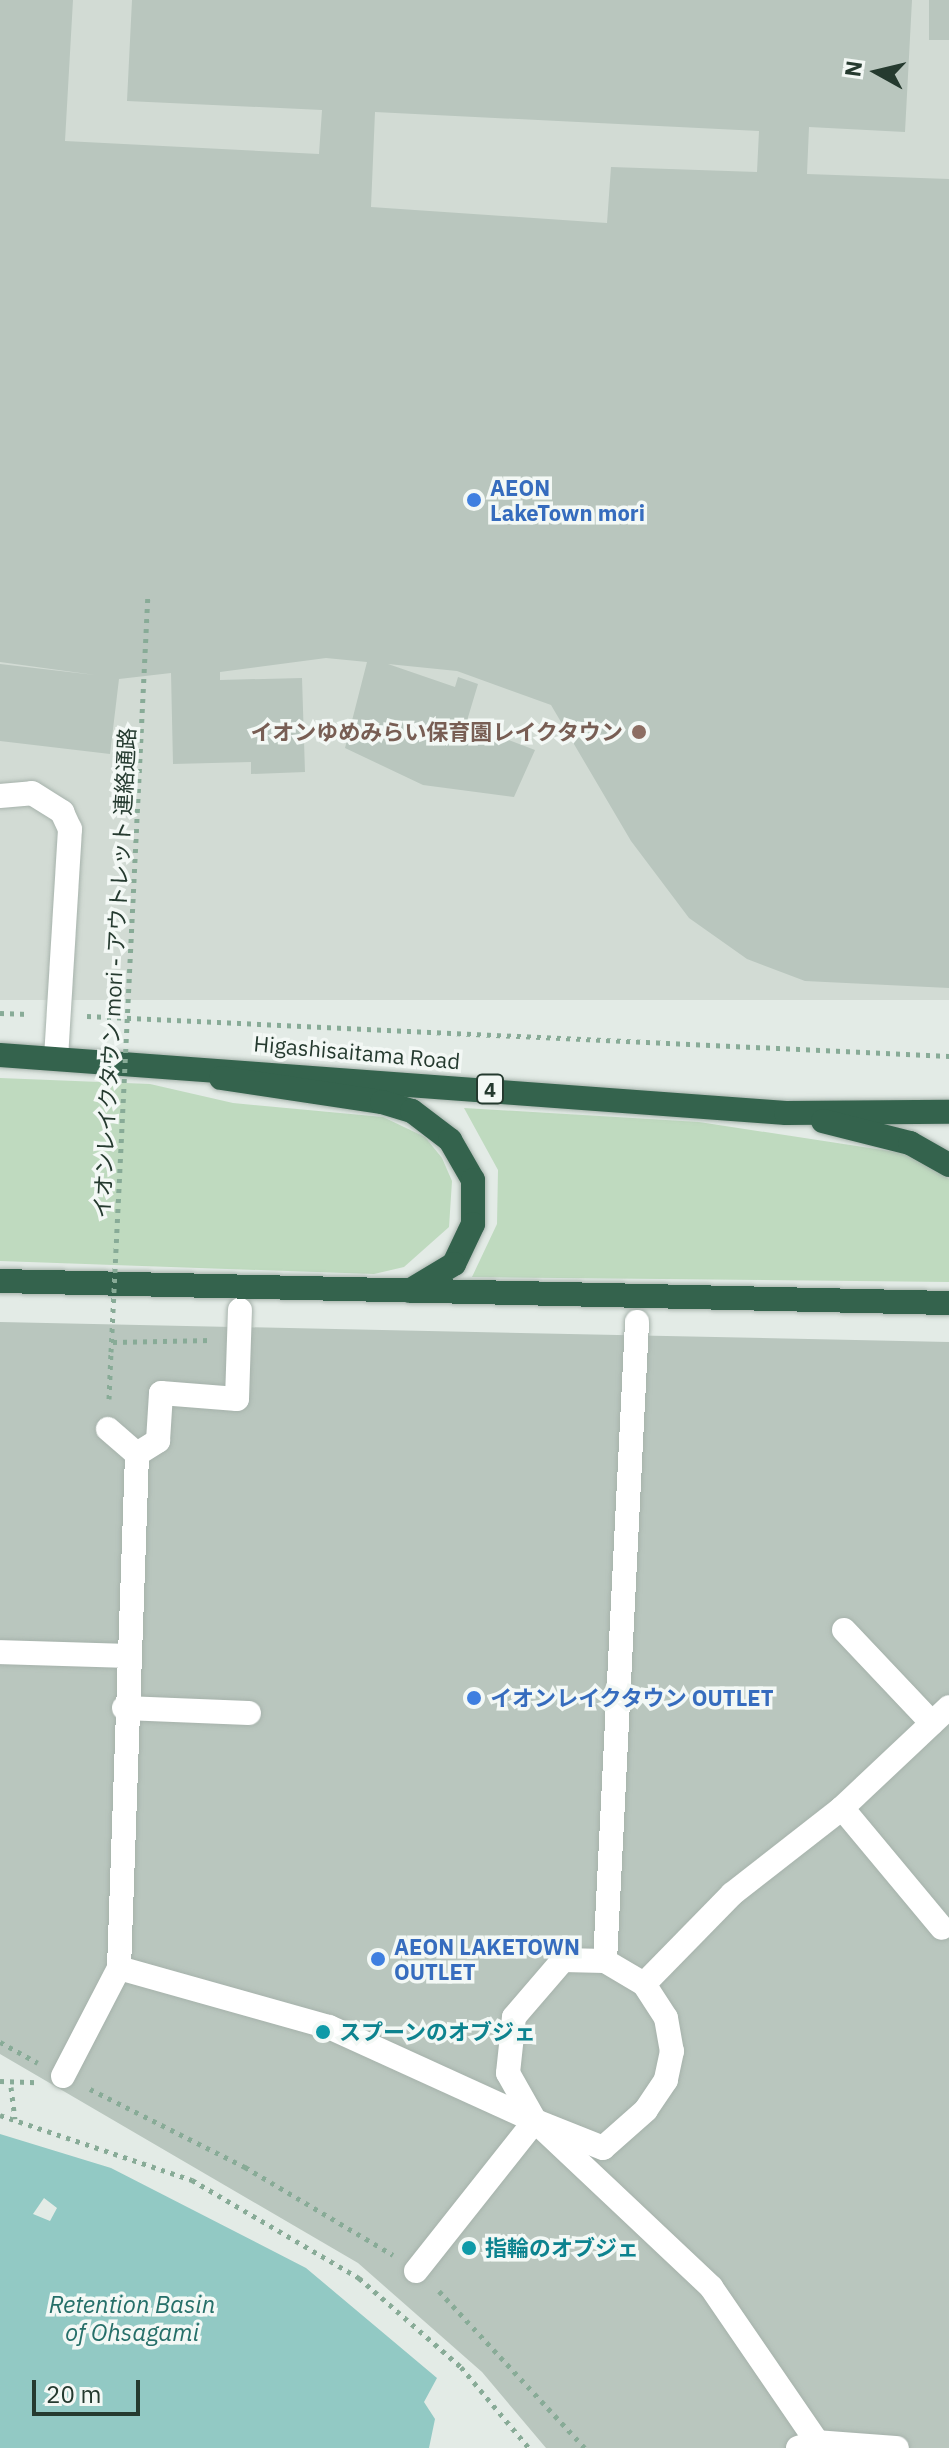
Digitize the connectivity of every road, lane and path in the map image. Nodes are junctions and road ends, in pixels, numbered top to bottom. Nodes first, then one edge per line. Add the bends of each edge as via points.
1 (148, 594) dead end
2 (0, 796) edge
3 (0, 1013) edge
4 (59, 1015) junction
5 (0, 1055) edge
6 (949, 1056) edge
7 (56, 1057) junction
8 (194, 1064) junction
9 (949, 1112) edge
10 (786, 1113) junction
11 (949, 1165) edge
12 (0, 1281) edge
13 (399, 1294) junction
14 (949, 1303) edge
15 (240, 1310) dead end
16 (637, 1322) dead end
17 (239, 1340) junction
18 (113, 1342) junction
19 (108, 1429) joint
20 (137, 1454) junction
21 (844, 1630) dead end
22 (0, 1652) edge
23 (126, 1656) junction
24 (124, 1708) junction
25 (249, 1713) dead end
26 (940, 1715) edge
27 (842, 1808) junction
28 (942, 1928) dead end
29 (605, 1961) junction
30 (119, 1968) junction
31 (644, 1984) junction
32 (0, 2042) edge
33 (63, 2076) junction
34 (11, 2087) dead end
35 (0, 2115) edge
36 (15, 2119) junction
37 (535, 2121) junction
38 (416, 2271) junction
39 (808, 2445) edge
40 (529, 2448) edge
41 (585, 2448) edge
42 (897, 2448) edge

1 - 18 path, イオンレイクタウン mori - アウトレット 連絡通路, bridge
2 - 4 street via 32,793 62,812 70,829
3 - 4 path
4 - 6 path
4 - 7 street
5 - 7 highway, Higashisaitama Road / 4
7 - 8 highway, Higashisaitama Road / 4
8 - 10 highway, Higashisaitama Road / 4
8 - 13 highway, 4 via 261,1088 412,1111 450,1140 473,1180 469,1235 438,1279
9 - 10 highway, Higashisaitama Road / 4
10 - 11 highway, 4 via 910,1143
12 - 13 highway, 4
13 - 14 highway, 4
15 - 17 street
16 - 29 street
17 - 18 path
17 - 20 street via 237,1399 161,1393 158,1441
18 - 19 path, イオンレイクタウン mori - アウトレット 連絡通路, bridge
19 - 20 street
20 - 23 street
21 - 26 street
22 - 23 street
23 - 24 street
24 - 25 street
24 - 30 street
26 - 27 street
27 - 28 street
27 - 31 street via 732,1894
29 - 31 street
29 - 37 street via 563,1960 514,2017 508,2073
30 - 33 street
30 - 37 street via 329,2027
31 - 37 street via 666,2018 672,2051 666,2080 646,2110 603,2148
32 - 33 path
33 - 38 path via 245,2167
34 - 36 path
35 - 36 path
36 - 40 path via 192,2180 359,2278 461,2367
37 - 38 street
37 - 39 street via 711,2287
38 - 41 path
39 - 42 street

